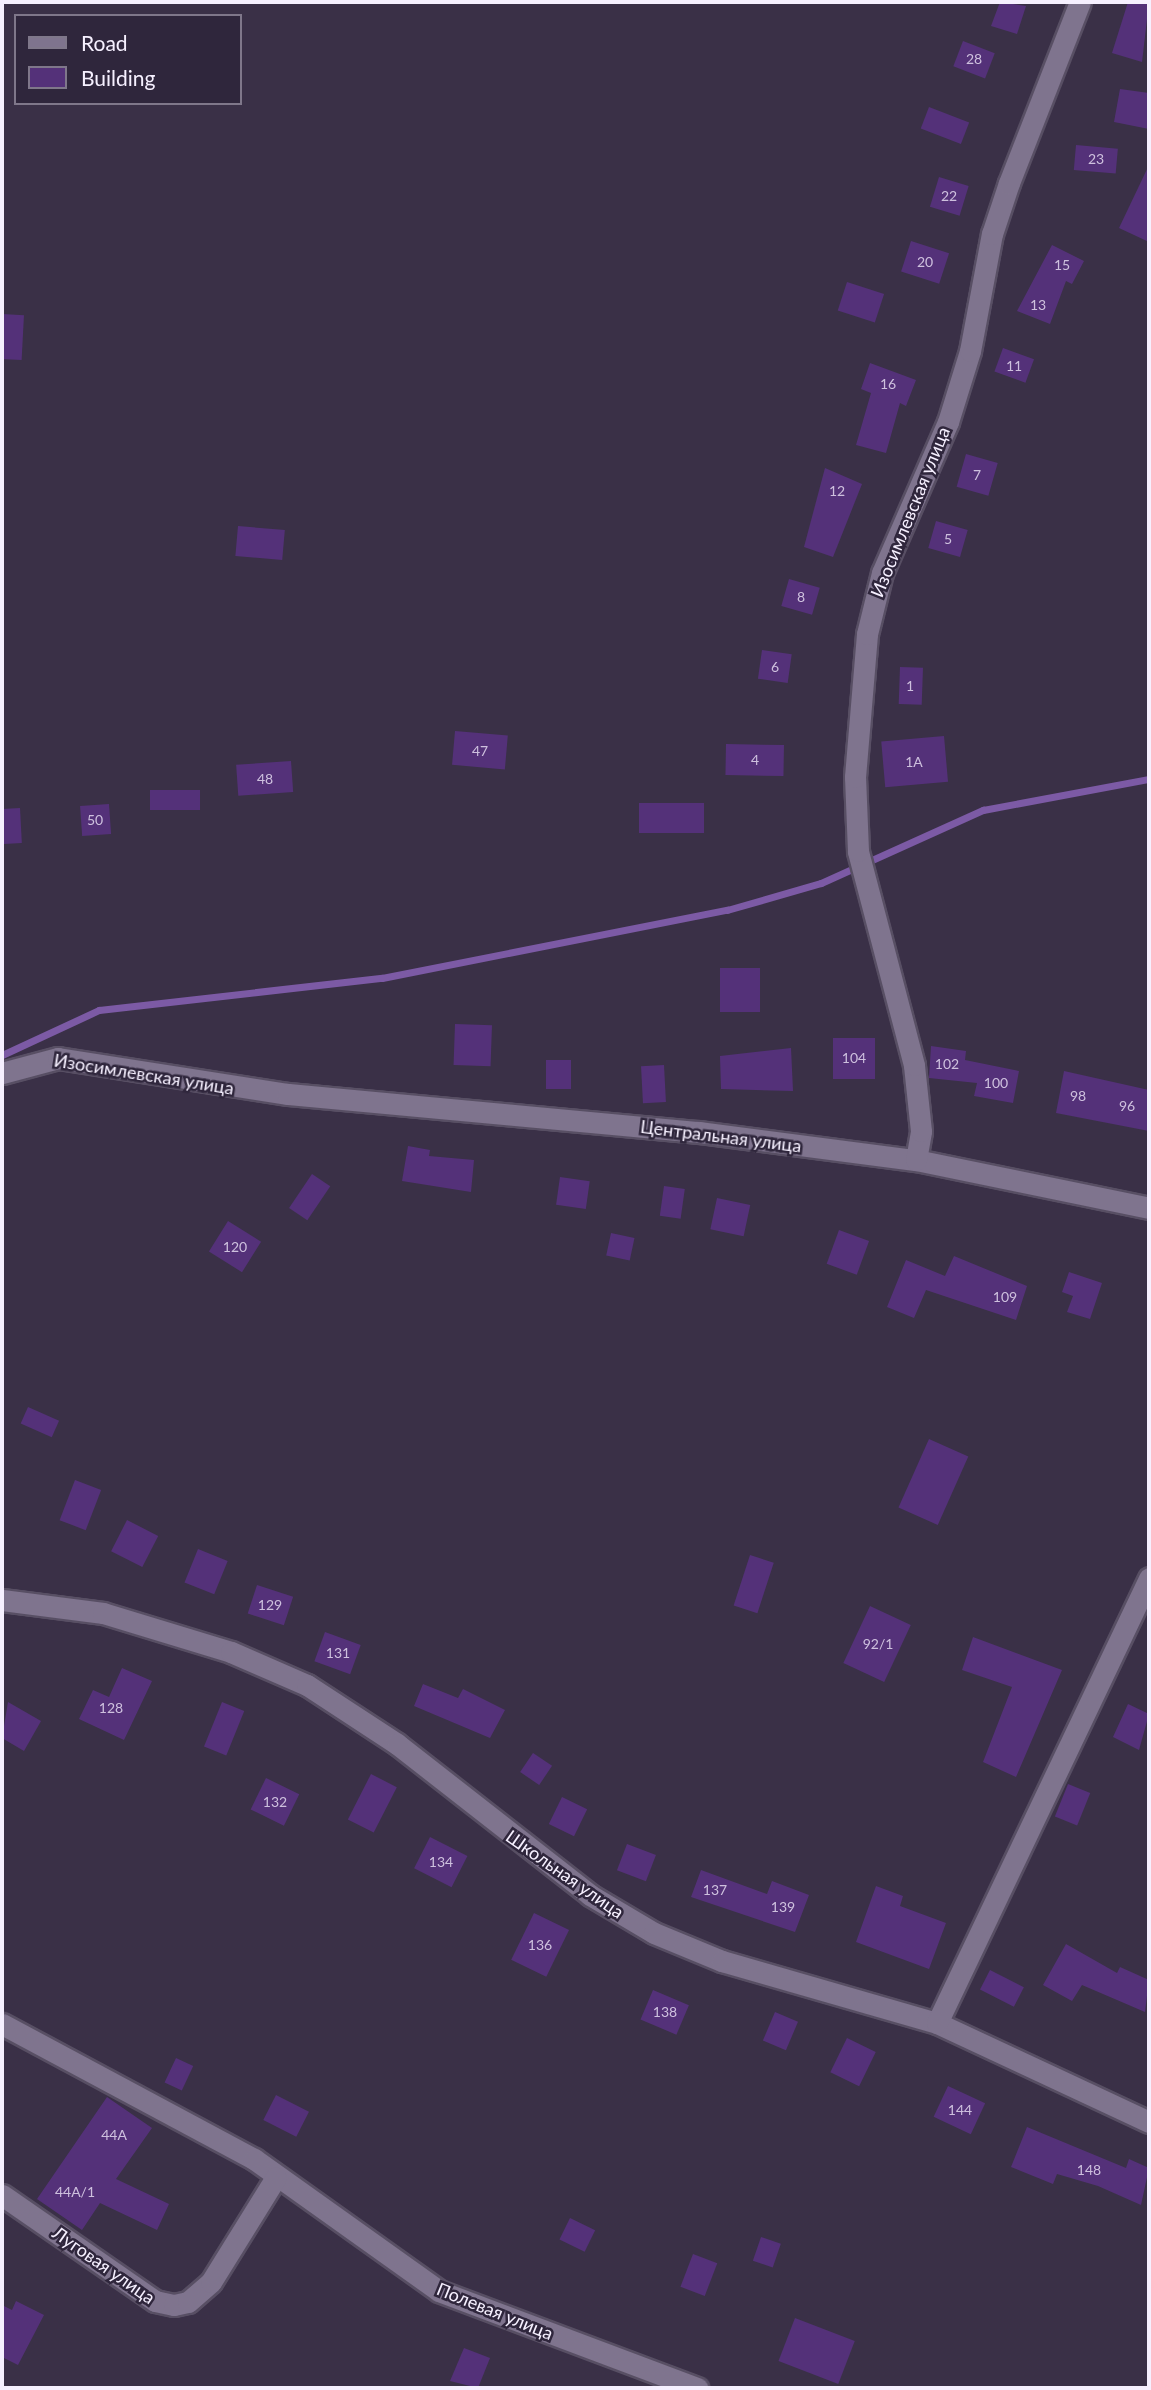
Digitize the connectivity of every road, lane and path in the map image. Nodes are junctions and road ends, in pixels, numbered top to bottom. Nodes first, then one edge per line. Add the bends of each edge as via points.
1 (1080, 2) edge
2 (2, 1073) edge
3 (288, 1094) joint
4 (916, 1160) junction
5 (1149, 1208) edge
6 (1149, 1578) edge
7 (2, 1600) edge
8 (937, 2023) junction
9 (2, 2024) edge
10 (1149, 2122) edge
11 (276, 2178) junction
12 (2, 2195) edge
13 (697, 2388) edge

1 - 4 street, Изосимлевская улица via 1000,209 970,351 943,435 882,573 867,634 855,777 858,851 914,1065 921,1131
2 - 3 street, Изосимлевская улица via 58,1058
3 - 4 street, Центральная улица via 534,1114
4 - 5 street, Центральная улица
6 - 8 street
7 - 8 street, Школьная улица via 47,1601 103,1613 231,1652 307,1685 397,1744 590,1895 654,1933 722,1961
8 - 10 street, Школьная улица
9 - 11 street, Полевая улица via 206,2130
11 - 12 street, Луговая улица via 211,2282 188,2302 174,2305 155,2301
11 - 13 street, Полевая улица via 439,2291

